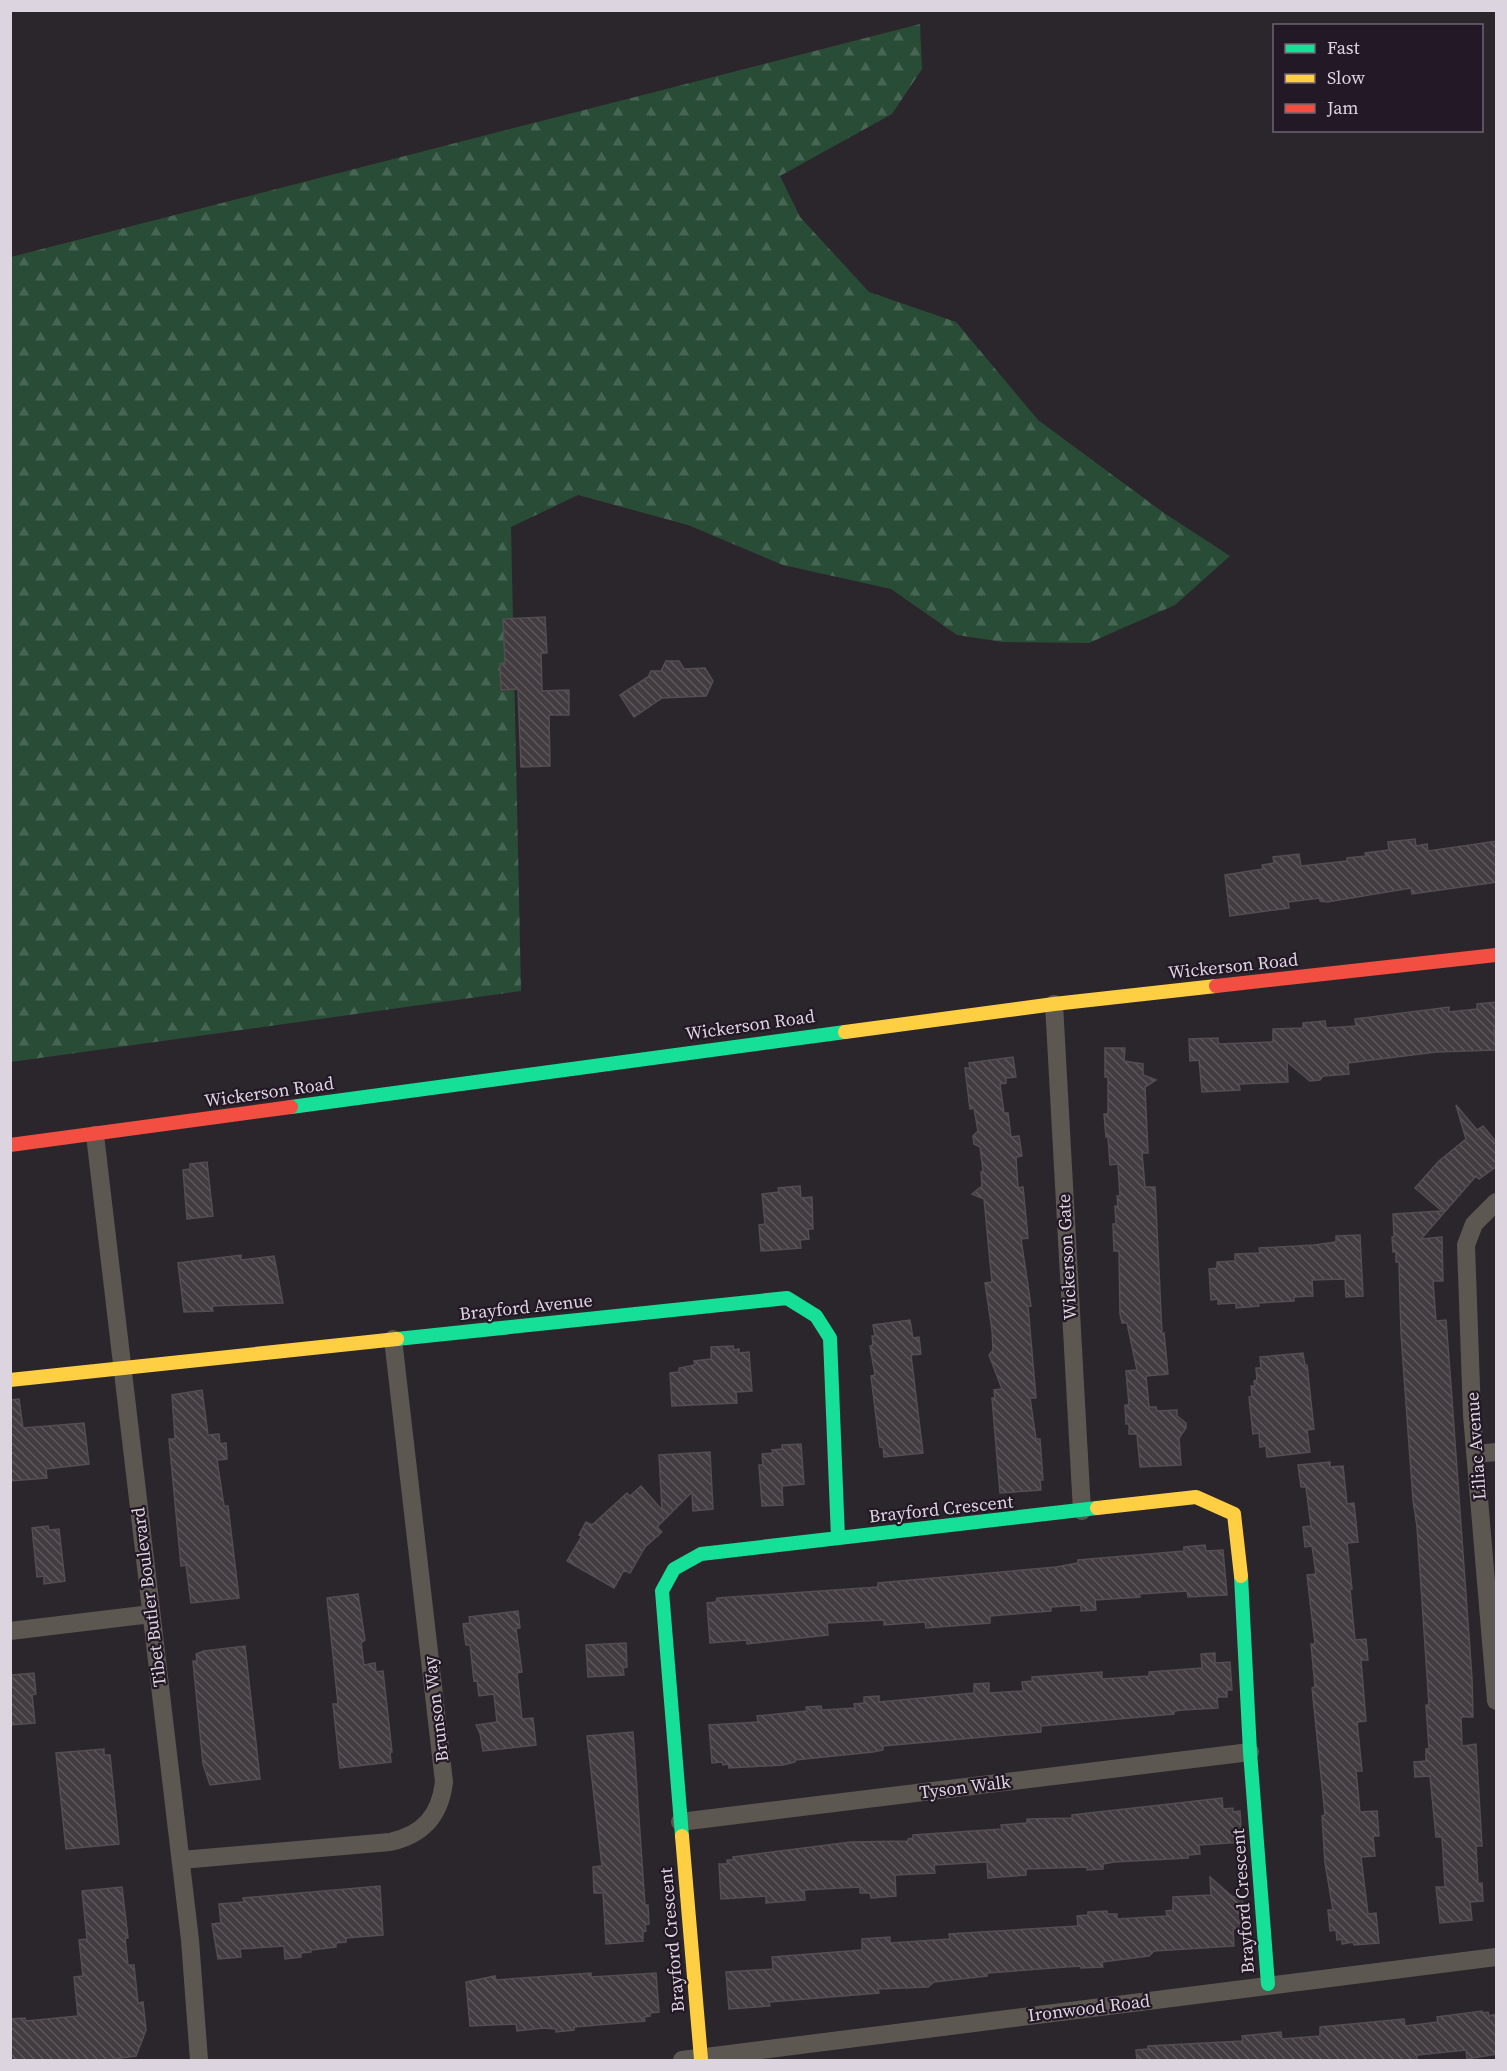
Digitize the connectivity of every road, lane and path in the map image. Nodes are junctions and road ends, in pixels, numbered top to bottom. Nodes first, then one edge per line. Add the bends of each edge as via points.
1 (1497, 955) edge
2 (1054, 1004) junction
3 (95, 1135) junction
4 (10, 1145) edge
5 (1497, 1202) edge
6 (393, 1339) junction
7 (122, 1368) junction
8 (10, 1380) edge
9 (1497, 1452) edge
10 (1476, 1454) junction
11 (1082, 1511) junction
12 (838, 1538) junction
13 (151, 1614) junction
14 (10, 1631) edge
15 (1497, 1701) edge
16 (1250, 1752) junction
17 (680, 1822) junction
18 (181, 1860) junction
19 (1497, 1957) edge
20 (1268, 1984) junction
21 (701, 2059) junction
22 (199, 2061) edge
23 (682, 2061) edge

1 - 2 street, Wickerson Road
2 - 3 street, Wickerson Road
2 - 11 street, Wickerson Gate
3 - 4 street, Wickerson Road
3 - 7 street, Tibet Butler Boulevard
5 - 10 street, Liliac Avenue via 1474,1224 1466,1245
6 - 7 street, Brayford Avenue
6 - 12 street, Brayford Avenue via 787,1298 816,1316 830,1338
6 - 18 street, Brunson Way via 444,1782 442,1800 435,1816 407,1839
7 - 8 street, Brayford Avenue
7 - 13 street, Tibet Butler Boulevard
9 - 10 street
10 - 15 street, Liliac Avenue
11 - 12 street, Brayford Crescent
11 - 16 street, Brayford Crescent via 1196,1497 1234,1514 1240,1558
12 - 17 street, Brayford Crescent via 701,1554 674,1569 662,1591
13 - 14 street
13 - 18 street, Tibet Butler Boulevard
16 - 17 street, Tyson Walk
16 - 20 street, Brayford Crescent
17 - 21 street, Brayford Crescent
18 - 22 street, Tibet Butler Boulevard
19 - 20 street, Ironwood Road
20 - 21 street, Ironwood Road
21 - 23 street, Ironwood Road

